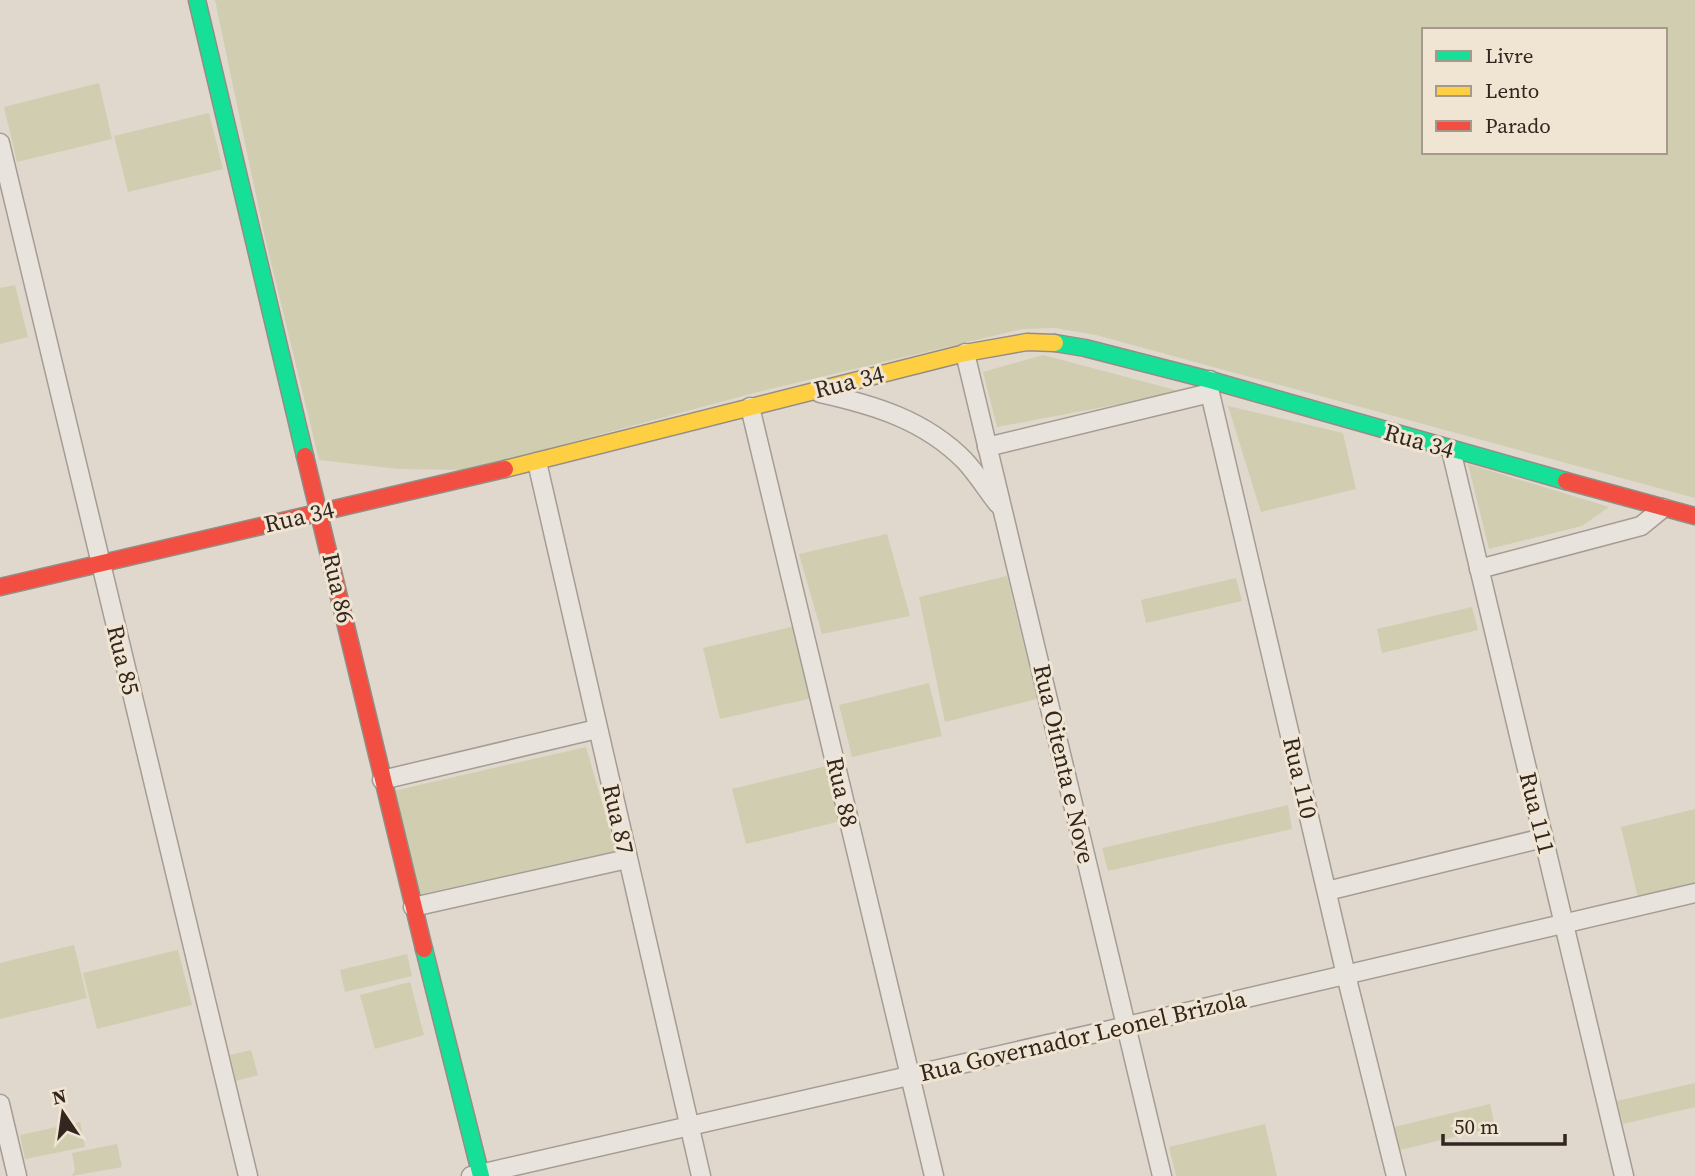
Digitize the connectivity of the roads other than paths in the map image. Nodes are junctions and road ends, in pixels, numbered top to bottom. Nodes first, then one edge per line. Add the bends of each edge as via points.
1 (197, 0) edge
2 (0, 143) edge
3 (965, 353) junction
4 (1210, 386) junction
5 (813, 392) junction
6 (750, 407) junction
7 (987, 447) junction
8 (1451, 450) junction
9 (537, 463) junction
10 (1664, 508) junction
11 (320, 512) junction
12 (1004, 513) junction
13 (1694, 519) edge
14 (100, 564) junction
15 (1479, 569) junction
16 (0, 587) edge
17 (597, 729) junction
18 (382, 780) junction
19 (1543, 838) junction
20 (627, 859) junction
21 (1327, 891) junction
22 (1695, 893) edge
23 (413, 907) junction
24 (1564, 922) junction
25 (1346, 975) junction
26 (1127, 1026) junction
27 (910, 1076) junction
28 (0, 1104) edge
29 (688, 1127) junction
30 (478, 1175) edge
31 (17, 1176) edge
32 (248, 1176) edge
33 (701, 1176) edge
34 (934, 1176) edge
35 (1162, 1176) edge
36 (1396, 1176) edge
37 (1624, 1176) edge

1 - 11 street, Rua 86
2 - 14 street, Rua 85
3 - 4 street, Rua 34 via 1027,342 1057,343
3 - 5 street, Rua 34
3 - 7 street, Rua Oitenta e Nove
4 - 7 street
4 - 8 street, Rua 34
4 - 21 street, Rua 110
5 - 6 street, Rua 34
5 - 12 street via 882,408 939,438 966,462
6 - 9 street, Rua 34
6 - 27 street, Rua 88
7 - 12 street, Rua Oitenta e Nove
8 - 10 street, Rua 34
8 - 15 street, Rua 111
9 - 11 street, Rua 34
9 - 17 street, Rua 87
10 - 13 street, Rua 34
10 - 15 street via 1641,526
11 - 14 street, Rua 34
11 - 18 street, Rua 86
12 - 26 street, Rua Oitenta e Nove
14 - 16 street, Rua 34
14 - 32 street, Rua 85
15 - 19 street, Rua 111
17 - 18 street
17 - 20 street, Rua 87
18 - 23 street, Rua 86
19 - 21 street
19 - 24 street, Rua 111
20 - 23 street
20 - 29 street, Rua 87
21 - 25 street, Rua 110
22 - 24 street, Rua Governador Leonel Brizola
23 - 30 street, Rua 86
24 - 25 street, Rua Governador Leonel Brizola
24 - 37 street, Rua 111
25 - 26 street, Rua Governador Leonel Brizola
25 - 36 street, Rua 110
26 - 27 street, Rua Governador Leonel Brizola
26 - 35 street, Rua Oitenta e Nove
27 - 29 street, Rua Governador Leonel Brizola
27 - 34 street, Rua 88
28 - 31 street
29 - 30 street, Rua Governador Leonel Brizola
29 - 33 street, Rua 87

